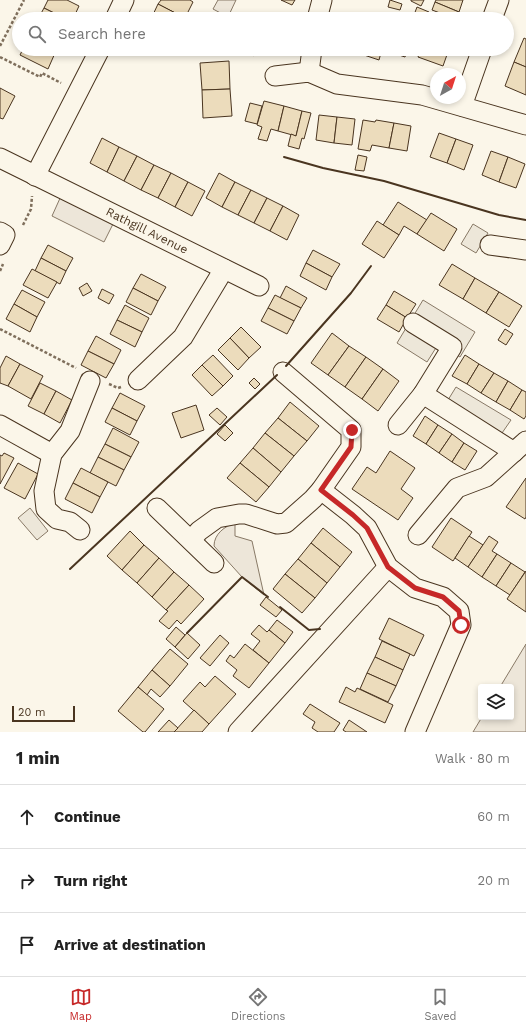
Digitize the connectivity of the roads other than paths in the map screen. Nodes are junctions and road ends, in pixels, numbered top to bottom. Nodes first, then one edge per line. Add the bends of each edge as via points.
1 (124, 0) edge
2 (322, 0) edge
3 (499, 0) edge
4 (118, 12) edge
5 (319, 12) edge
6 (495, 12) edge
7 (96, 56) edge
8 (311, 56) edge
9 (480, 56) edge
10 (309, 72) junction
11 (275, 76) dead end
12 (462, 106) junction
13 (526, 125) edge
14 (0, 158) edge
15 (35, 176) junction
16 (0, 232) edge
17 (490, 244) dead end
18 (0, 245) edge
19 (526, 250) edge
20 (224, 269) junction
21 (259, 286) dead end
22 (413, 323) dead end
23 (283, 372) dead end
24 (138, 380) road end
25 (90, 381) road end
26 (423, 394) junction
27 (0, 425) edge
28 (398, 425) dead end
29 (520, 446) edge
30 (52, 454) junction
31 (321, 490) junction
32 (157, 508) dead end
33 (80, 530) dead end
34 (418, 535) dead end
35 (191, 540) junction
36 (214, 563) dead end
37 (388, 567) junction
38 (238, 732) edge
39 (415, 732) edge

1 - 4 street
2 - 5 street
3 - 6 street
7 - 15 street
8 - 10 street
9 - 12 street
10 - 11 street
10 - 12 street via 337,84 422,95
12 - 13 street
14 - 15 street, Rathgill Avenue
15 - 20 street, Rathgill Avenue
16 - 18 street via 5,235
17 - 19 street
20 - 21 street, Rathgill Avenue
20 - 24 street via 183,337
22 - 26 street via 452,347
23 - 31 street via 352,430 351,447
25 - 30 street via 70,431
26 - 28 street
26 - 29 street
27 - 30 street
29 - 34 street via 486,477 457,488
30 - 33 street via 44,491 46,509 57,519 70,522
31 - 35 street via 286,522 278,524 246,514 217,518
31 - 37 street via 367,528
32 - 35 street
35 - 36 street
37 - 38 street
37 - 39 street via 415,588 443,597 459,611 461,625

